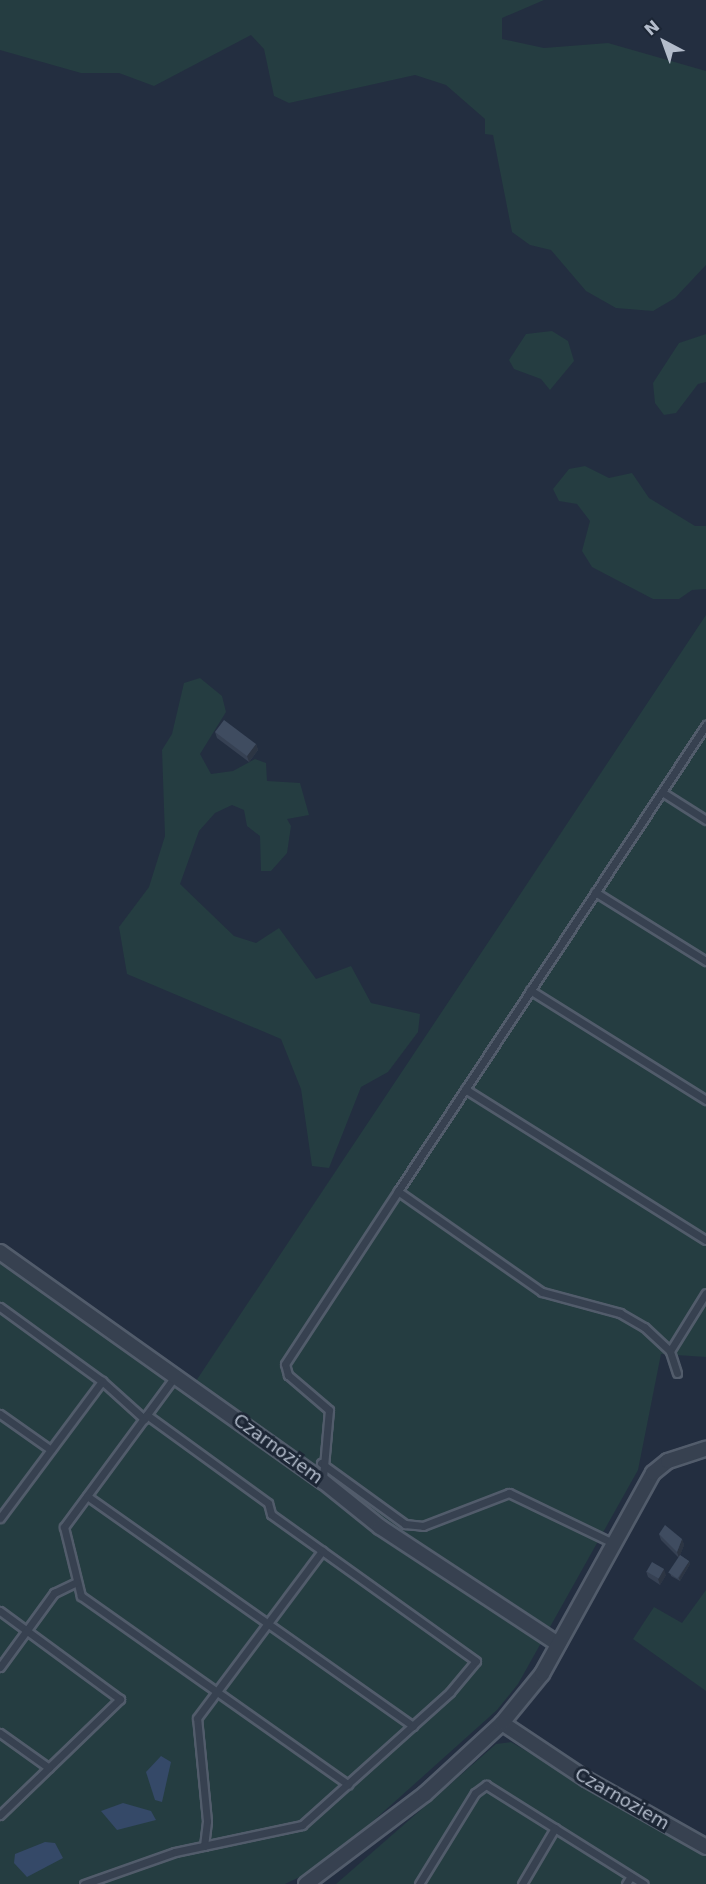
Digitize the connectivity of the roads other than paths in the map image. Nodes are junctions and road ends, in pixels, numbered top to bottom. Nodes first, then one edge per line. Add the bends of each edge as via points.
1 (706, 725) edge
2 (662, 792) junction
3 (706, 820) edge
4 (595, 892) junction
5 (706, 961) edge
6 (530, 990) junction
7 (465, 1089) junction
8 (706, 1100) edge
9 (398, 1191) junction
10 (706, 1240) edge
11 (0, 1252) edge
12 (706, 1293) edge
13 (0, 1307) edge
14 (670, 1351) junction
15 (677, 1373) dead end
16 (176, 1375) junction
17 (102, 1381) junction
18 (0, 1414) edge
19 (145, 1417) junction
20 (51, 1449) junction
21 (706, 1449) edge
22 (321, 1463) junction
23 (324, 1482) junction
24 (87, 1496) junction
25 (0, 1518) edge
26 (613, 1543) junction
27 (322, 1551) junction
28 (77, 1582) junction
29 (0, 1611) edge
30 (269, 1622) junction
31 (27, 1630) junction
32 (558, 1644) junction
33 (0, 1667) edge
34 (216, 1692) junction
35 (502, 1723) junction
36 (413, 1725) junction
37 (0, 1733) edge
38 (49, 1768) junction
39 (348, 1784) junction
40 (0, 1815) edge
41 (555, 1828) junction
42 (204, 1846) junction
43 (706, 1847) edge
44 (631, 1876) junction
45 (84, 1884) edge
46 (306, 1884) edge
47 (419, 1884) edge
48 (522, 1884) edge
49 (626, 1884) edge
50 (644, 1884) edge

1 - 2 lane
2 - 3 lane
2 - 4 lane
4 - 5 lane
4 - 6 lane
6 - 7 lane
6 - 8 lane
7 - 9 lane
7 - 10 lane
9 - 14 lane via 542,1292 620,1312
9 - 22 lane via 285,1364 288,1375 329,1410
11 - 16 street, Czarnoziem
12 - 14 lane
13 - 17 lane
14 - 15 lane
16 - 19 lane
16 - 23 street, Czarnoziem
17 - 19 lane
17 - 20 lane
18 - 20 lane
19 - 24 lane
19 - 27 lane via 268,1503 271,1514
20 - 25 lane
21 - 26 street via 668,1461 653,1473
22 - 23 lane
22 - 26 lane via 405,1524 423,1526 509,1493
23 - 32 street, Czarnoziem via 380,1527
24 - 28 lane via 64,1527
24 - 30 lane
26 - 32 street
27 - 30 lane
27 - 36 lane via 476,1661
28 - 31 lane via 54,1593
28 - 34 lane via 81,1596
29 - 31 lane
30 - 34 lane
30 - 36 lane
31 - 33 lane
31 - 38 lane via 120,1699
32 - 35 street via 542,1674
34 - 39 lane
34 - 42 lane via 197,1718 207,1821
35 - 43 street, Czarnoziem via 586,1779
35 - 46 street via 425,1794
36 - 39 lane
37 - 38 lane
38 - 40 lane
39 - 42 lane via 302,1825
41 - 44 lane
41 - 47 lane via 491,1787 480,1787
41 - 48 lane
42 - 45 lane
44 - 49 lane
44 - 50 lane

